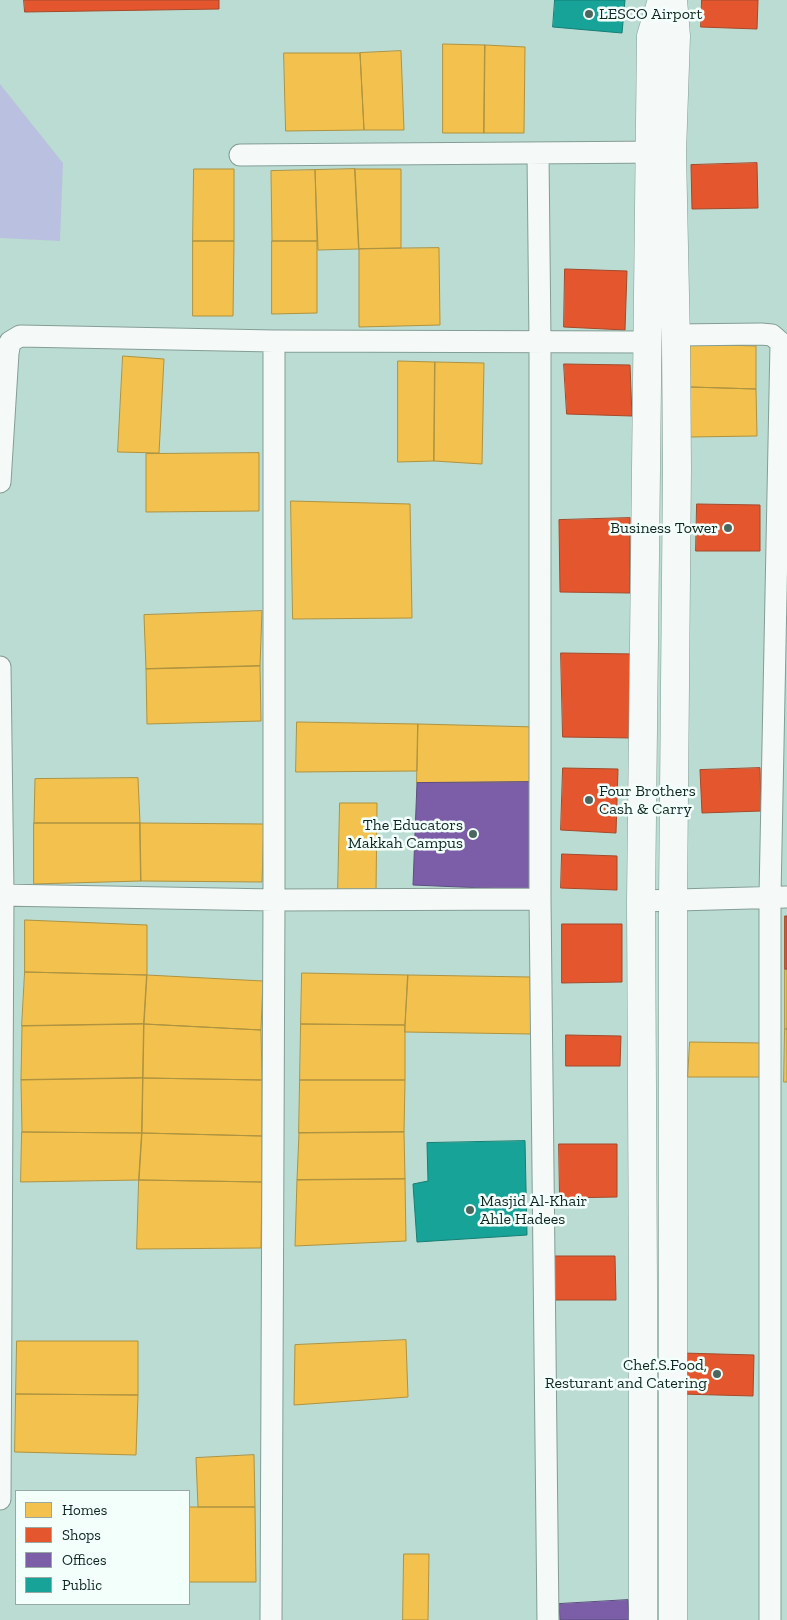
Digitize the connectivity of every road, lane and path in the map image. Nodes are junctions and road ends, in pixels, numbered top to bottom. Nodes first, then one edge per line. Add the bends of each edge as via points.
1 (662, 0) edge
2 (673, 0) edge
3 (661, 152) junction
4 (538, 153) junction
5 (240, 156) dead end
6 (676, 335) junction
7 (274, 341) junction
8 (540, 342) junction
9 (648, 342) junction
10 (0, 482) edge
11 (0, 667) edge
12 (2, 895) edge
13 (778, 897) edge
14 (540, 899) junction
15 (274, 900) junction
16 (641, 901) junction
17 (674, 901) junction
18 (0, 1499) edge
19 (271, 1620) edge
20 (548, 1620) edge
21 (643, 1620) edge
22 (673, 1620) edge
23 (770, 1620) edge

1 - 3 street via 651,36
2 - 3 street via 676,36
3 - 4 street
3 - 6 street
3 - 9 street
4 - 5 street
4 - 8 street
6 - 13 street via 761,334 772,335 781,343
6 - 17 street
7 - 8 street
7 - 10 street via 20,336 10,342 8,353
7 - 15 street
8 - 9 street
8 - 14 street
9 - 16 street
11 - 12 street
12 - 15 street
12 - 18 street
13 - 17 street
13 - 23 street
14 - 15 street
14 - 20 street
15 - 19 street
16 - 17 street
16 - 21 street
17 - 22 street

